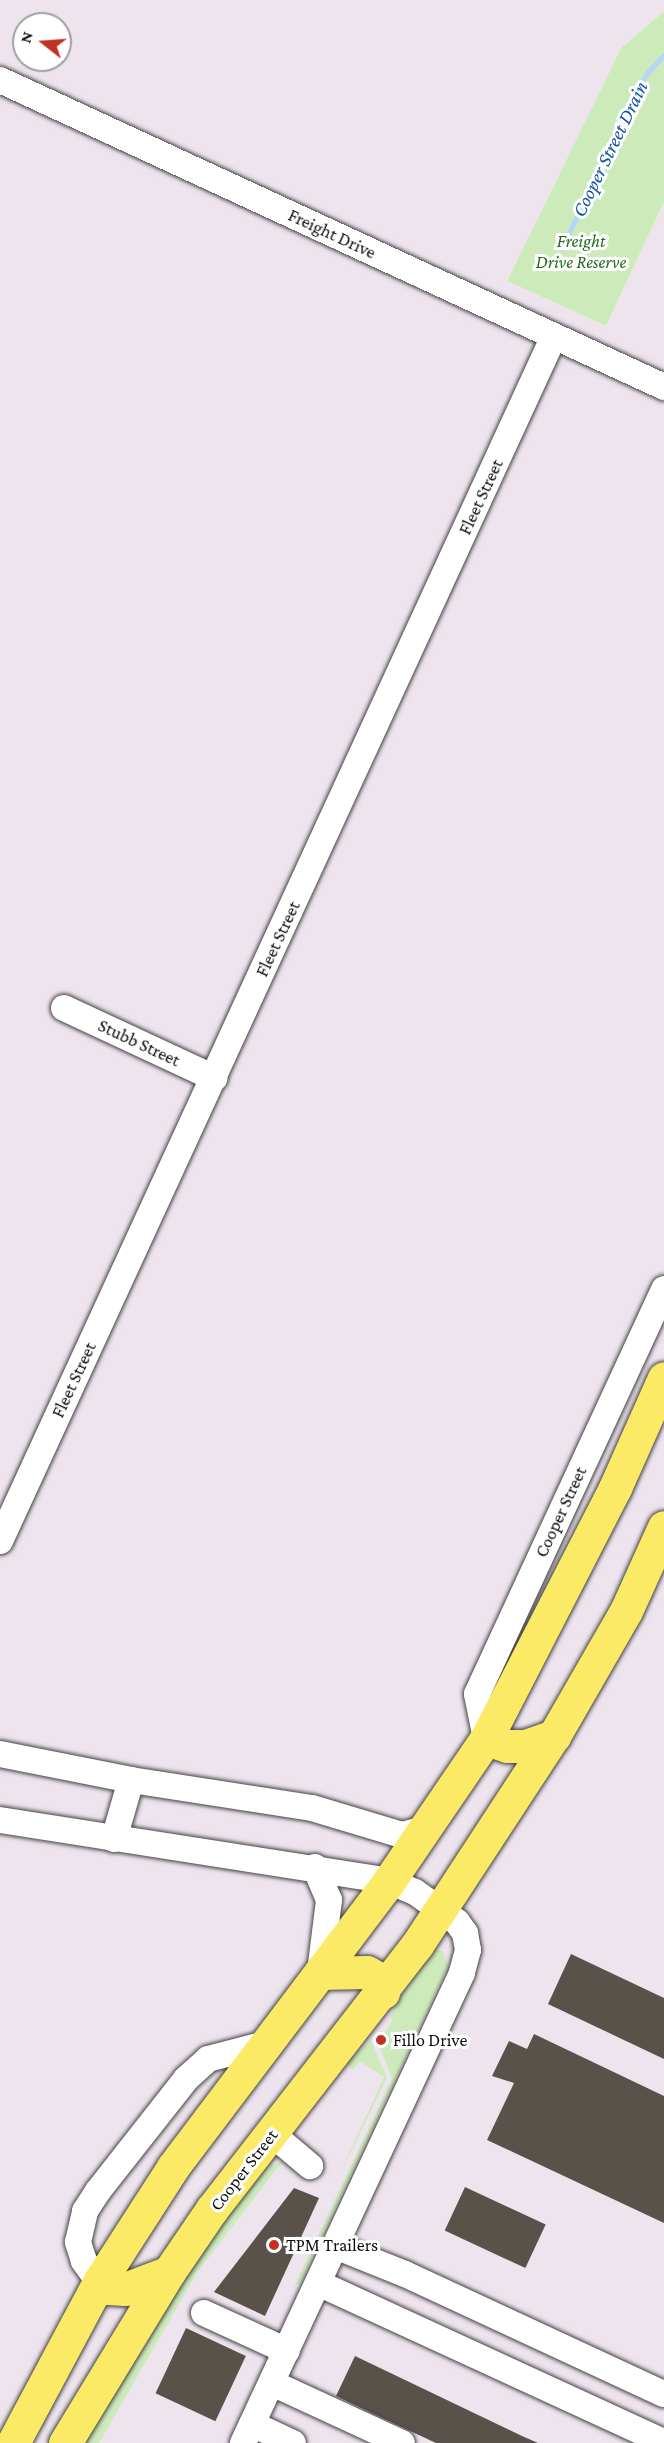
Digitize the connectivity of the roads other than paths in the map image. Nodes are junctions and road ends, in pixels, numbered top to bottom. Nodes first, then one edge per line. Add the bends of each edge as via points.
1 (0, 80) edge
2 (554, 336) junction
3 (664, 387) edge
4 (64, 1008) dead end
5 (214, 1078) junction
6 (664, 1289) edge
7 (664, 1378) edge
8 (664, 1527) edge
9 (0, 1541) edge
10 (554, 1736) junction
11 (486, 1739) junction
12 (0, 1754) edge
13 (131, 1780) junction
14 (0, 1820) edge
15 (424, 1829) junction
16 (114, 1839) junction
17 (315, 1867) junction
18 (389, 1881) junction
19 (440, 1910) junction
20 (320, 1973) junction
21 (383, 1992) junction
22 (265, 2044) junction
23 (272, 2133) junction
24 (310, 2166) dead end
25 (335, 2246) junction
26 (169, 2272) junction
27 (99, 2282) junction
28 (318, 2283) junction
29 (204, 2313) dead end
30 (286, 2351) junction
31 (52, 2365) junction
32 (106, 2370) junction
33 (272, 2383) junction
34 (664, 2394) edge
35 (248, 2434) edge
36 (664, 2442) edge
37 (13, 2443) edge
38 (65, 2443) edge
39 (293, 2443) edge
40 (402, 2443) edge

1 - 2 street, Freight Drive
2 - 3 street, Freight Drive
2 - 5 street, Fleet Street
4 - 5 street, Stubb Street
5 - 9 street, Fleet Street
6 - 11 street, Cooper Street via 477,1694
7 - 11 main road, Cooper Street via 615,1488
8 - 10 main road, Cooper Street via 626,1611
10 - 11 main road via 525,1746 507,1746
10 - 19 main road, Cooper Street
11 - 15 main road, Cooper Street
12 - 13 street
13 - 15 street via 312,1808 402,1835
13 - 16 street
14 - 16 street
15 - 18 main road, Cooper Street
16 - 17 street
17 - 18 street
17 - 20 street via 329,1900
18 - 19 street via 415,1892
18 - 20 main road, Cooper Street
19 - 21 main road, Cooper Street
19 - 25 street via 465,1933 468,1950 462,1973
20 - 21 main road via 351,1969 366,1972 379,1979
20 - 22 main road, Cooper Street
21 - 23 main road, Cooper Street
22 - 27 main road, Cooper Street via 173,2167
22 - 27 street via 208,2059 186,2079 84,2211 78,2242
23 - 24 street
23 - 26 main road, Cooper Street
25 - 28 street
25 - 34 street via 405,2274
26 - 27 main road via 125,2289 107,2288
26 - 32 main road, Cooper Street
27 - 31 main road, Cooper Street
28 - 30 street
28 - 36 street
29 - 30 street
30 - 33 street
31 - 32 main road
31 - 37 main road, Cooper Street
32 - 38 main road, Cooper Street
33 - 35 street
33 - 40 street
35 - 39 street

